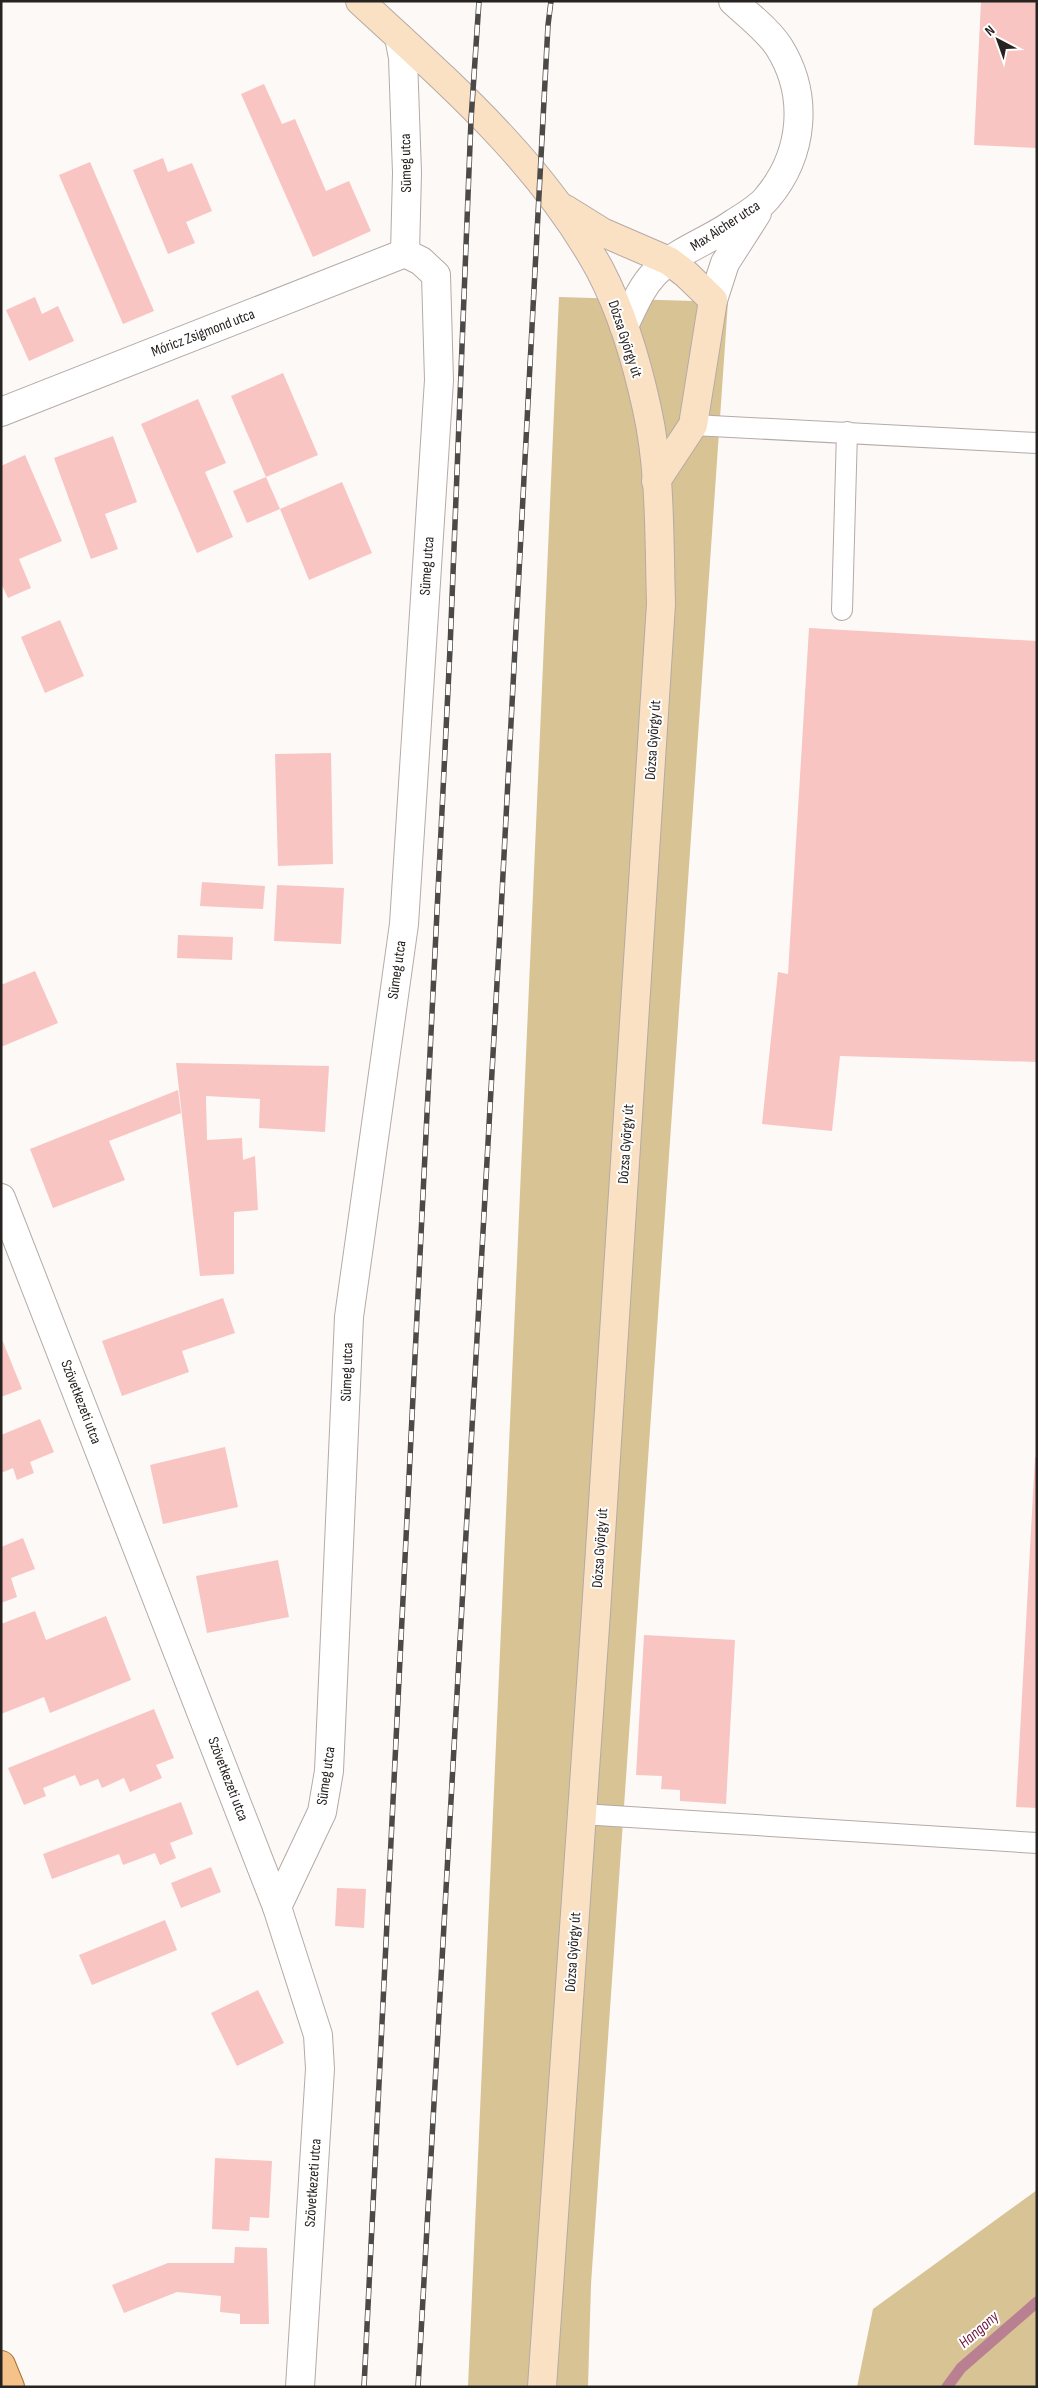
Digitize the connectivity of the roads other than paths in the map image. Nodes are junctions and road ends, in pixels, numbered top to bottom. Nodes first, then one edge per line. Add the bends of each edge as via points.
1 (360, 1) edge
2 (733, 1) edge
3 (399, 37) junction
4 (767, 199) junction
5 (559, 206) junction
6 (405, 254) junction
7 (669, 261) junction
8 (712, 300) junction
9 (624, 326) junction
10 (1, 412) edge
11 (693, 425) junction
12 (847, 432) junction
13 (1037, 443) edge
14 (656, 481) junction
15 (842, 610) dead end
16 (1, 1198) edge
17 (582, 1814) junction
18 (1037, 1843) edge
19 (278, 1907) junction
20 (1, 2364) edge
21 (10, 2387) edge
22 (300, 2387) edge
23 (542, 2387) edge

1 - 3 main road, Dózsa György út
2 - 4 street, Max Aicher utca via 778,44 792,69 800,105 798,137 788,166
3 - 5 main road, Dózsa György út via 506,138
3 - 6 street, Sümeg utca via 403,58 407,173
4 - 7 street, Max Aicher utca via 733,224
4 - 8 street via 725,263
5 - 7 main road via 602,232
5 - 9 main road, Dózsa György út via 600,271
6 - 10 street, Móricz Zsigmond utca
6 - 19 street, Sümeg utca via 421,261 436,275 439,380 404,924 350,1317 329,1771 322,1812
7 - 8 main road
7 - 9 street, Max Aicher utca via 642,289
8 - 11 main road
9 - 14 main road, Dózsa György út via 647,410
11 - 12 lane
11 - 14 main road
12 - 13 lane
12 - 15 lane
14 - 17 main road, Dózsa György út via 661,604
16 - 19 street, Szövetkezeti utca
17 - 18 lane
17 - 23 main road, Dózsa György út
19 - 22 street, Szövetkezeti utca via 318,2035 320,2069
20 - 21 main road

